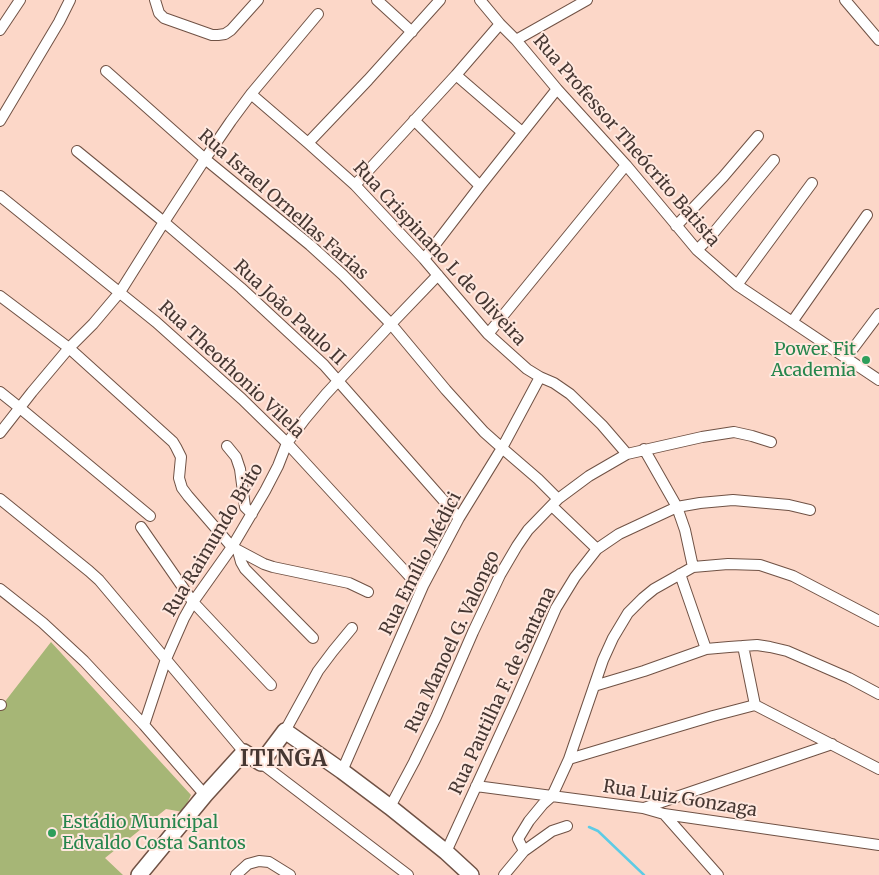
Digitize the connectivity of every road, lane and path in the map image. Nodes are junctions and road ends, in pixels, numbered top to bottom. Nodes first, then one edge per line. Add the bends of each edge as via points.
1 (20, 0) edge
2 (70, 0) edge
3 (154, 0) edge
4 (258, 0) edge
5 (377, 0) edge
6 (440, 0) edge
7 (480, 0) edge
8 (587, 0) edge
9 (844, 0) edge
10 (318, 14) dead end
11 (500, 24) junction
12 (0, 30) edge
13 (412, 32) junction
14 (516, 40) junction
15 (879, 40) edge
16 (106, 71) dead end
17 (456, 75) junction
18 (557, 89) junction
19 (251, 94) junction
20 (414, 120) junction
21 (0, 121) edge
22 (522, 132) junction
23 (758, 136) dead end
24 (308, 143) junction
25 (77, 151) dead end
26 (205, 159) junction
27 (774, 160) dead end
28 (626, 166) junction
29 (812, 183) dead end
30 (355, 185) junction
31 (480, 186) junction
32 (0, 196) edge
33 (867, 215) dead end
34 (164, 222) junction
35 (676, 226) junction
36 (697, 250) junction
37 (424, 259) junction
38 (438, 275) junction
39 (737, 285) junction
40 (120, 292) junction
41 (0, 296) edge
42 (879, 314) edge
43 (792, 322) junction
44 (391, 324) junction
45 (488, 334) junction
46 (69, 348) junction
47 (846, 358) junction
48 (540, 378) junction
49 (879, 380) edge
50 (339, 381) junction
51 (0, 392) edge
52 (20, 408) junction
53 (0, 434) edge
54 (771, 442) dead end
55 (287, 443) junction
56 (227, 446) dead end
57 (502, 448) junction
58 (644, 449) junction
59 (627, 454) junction
60 (555, 502) junction
61 (2, 505) edge
62 (677, 507) junction
63 (810, 510) dead end
64 (252, 514) junction
65 (150, 516) dead end
66 (459, 518) junction
67 (141, 527) dead end
68 (235, 549) junction
69 (597, 549) junction
70 (692, 566) junction
71 (680, 574) junction
72 (423, 586) junction
73 (0, 590) edge
74 (368, 592) dead end
75 (192, 602) junction
76 (879, 621) edge
77 (352, 628) dead end
78 (313, 638) dead end
79 (743, 646) junction
80 (706, 649) junction
81 (166, 659) junction
82 (271, 685) dead end
83 (594, 686) junction
84 (879, 694) edge
85 (755, 705) junction
86 (144, 725) junction
87 (285, 731) junction
88 (832, 744) junction
89 (244, 752) junction
90 (569, 759) junction
91 (261, 763) junction
92 (879, 768) edge
93 (342, 771) junction
94 (476, 786) junction
95 (205, 795) junction
96 (552, 796) junction
97 (390, 807) junction
98 (644, 808) junction
99 (664, 814) junction
100 (567, 826) dead end
101 (879, 845) edge
102 (524, 851) junction
103 (446, 852) junction
104 (467, 874) edge
105 (139, 875) edge
106 (236, 875) edge
107 (290, 875) edge
108 (408, 875) edge
109 (504, 875) edge
110 (718, 875) edge

1 - 12 street
2 - 21 street
3 - 4 street via 164,18 218,35 231,30
5 - 13 street
6 - 13 street
7 - 11 street, Rua Professor Theócrito Batista
8 - 14 street
9 - 15 street
10 - 19 street
11 - 14 street, Rua Professor Theócrito Batista
11 - 17 street
13 - 24 street
14 - 18 street, Rua Professor Theócrito Batista
16 - 26 street, Rua Israel Ornellas Farias
17 - 20 street
17 - 22 street
18 - 22 street
18 - 28 street, Rua Professor Theócrito Batista
19 - 24 street, Rua Crispinano L de Oliveira
19 - 26 street
20 - 30 street
20 - 31 street
22 - 31 street
23 - 35 street
24 - 30 street, Rua Crispinano L de Oliveira
25 - 34 street, Rua João Paulo II
26 - 34 street
26 - 44 street, Rua Israel Ornellas Farias via 343,274
27 - 36 street
28 - 35 street, Rua Professor Theócrito Batista
28 - 45 street
29 - 39 street
30 - 37 street, Rua Crispinano L de Oliveira
31 - 37 street
32 - 40 street, Rua Theothonio Vilela
33 - 43 street
34 - 40 street
34 - 50 street, Rua João Paulo II via 241,288
35 - 36 street, Rua Professor Theócrito Batista
36 - 39 street, Rua Professor Theócrito Batista
37 - 38 street, Rua Crispinano L de Oliveira
38 - 44 street, Rua Raimundo Brito
38 - 45 street, Rua Crispinano L de Oliveira
39 - 43 street, Rua Professor Theócrito Batista
40 - 46 street
40 - 55 street, Rua Theothonio Vilela via 242,398
41 - 46 street
42 - 47 street
43 - 47 street, Rua Professor Theócrito Batista
44 - 50 street, Rua Raimundo Brito
44 - 57 street, Rua Israel Ornellas Farias via 446,390
45 - 48 street, Rua Crispinano L de Oliveira
46 - 52 street
46 - 68 street via 173,442 181,457 182,488
47 - 49 street, Rua Professor Theócrito Batista
48 - 57 street, Rua Emílio Médici
48 - 59 street, Rua Crispinano L de Oliveira via 570,394
50 - 55 street, Rua Raimundo Brito
50 - 66 street, Rua João Paulo II
51 - 52 street
52 - 53 street
52 - 65 street
54 - 58 street, Rua Manoel G. Valongo via 734,432
55 - 64 street, Rua Raimundo Brito
55 - 72 street, Rua Theothonio Vilela via 401,567
56 - 64 street via 236,457 245,507
57 - 60 street, Rua Israel Ornellas Farias via 538,478
57 - 66 street, Rua Emílio Médici
58 - 59 street, Rua Manoel G. Valongo
58 - 62 street
59 - 60 street, Rua Manoel G. Valongo
60 - 69 street, Rua Israel Ornellas Farias
60 - 97 street, Rua Manoel G. Valongo via 528,530 500,575 436,717
61 - 81 street via 89,570
62 - 63 street, Rua Pautilha F. de Santana via 732,500
62 - 69 street, Rua Pautilha F. de Santana via 619,534
62 - 70 street
64 - 68 street, Rua Raimundo Brito
66 - 72 street, Rua Emílio Médici
67 - 75 street
68 - 74 street via 274,567 349,583
68 - 75 street, Rua Raimundo Brito
68 - 78 street via 245,569
69 - 94 street, Rua Pautilha F. de Santana via 556,608
70 - 71 street
70 - 76 street via 760,565 793,576
71 - 80 street
71 - 83 street via 654,589 628,613 613,638
72 - 93 street, Rua Emílio Médici
73 - 86 street via 63,641
75 - 81 street, Rua Raimundo Brito
75 - 82 street
77 - 87 street via 318,671
79 - 80 street
79 - 84 street via 757,645 787,651
79 - 85 street
80 - 83 street
81 - 86 street, Rua Raimundo Brito
81 - 89 street
83 - 90 street
85 - 88 street
85 - 90 street
86 - 95 street
87 - 91 main road
87 - 93 main road
88 - 92 street
88 - 98 street
89 - 91 main road
89 - 95 main road
90 - 96 street
91 - 108 street
93 - 97 main road
94 - 96 street, Rua Luiz Gonzaga
94 - 103 street, Rua Pautilha F. de Santana
95 - 105 main road
96 - 98 street, Rua Luiz Gonzaga
96 - 102 street via 518,839
97 - 103 main road
98 - 99 street, Rua Luiz Gonzaga
99 - 101 street, Rua Luiz Gonzaga
99 - 110 street
100 - 102 street via 552,831
102 - 109 street
103 - 104 main road
106 - 107 street via 248,864 259,861 268,862

